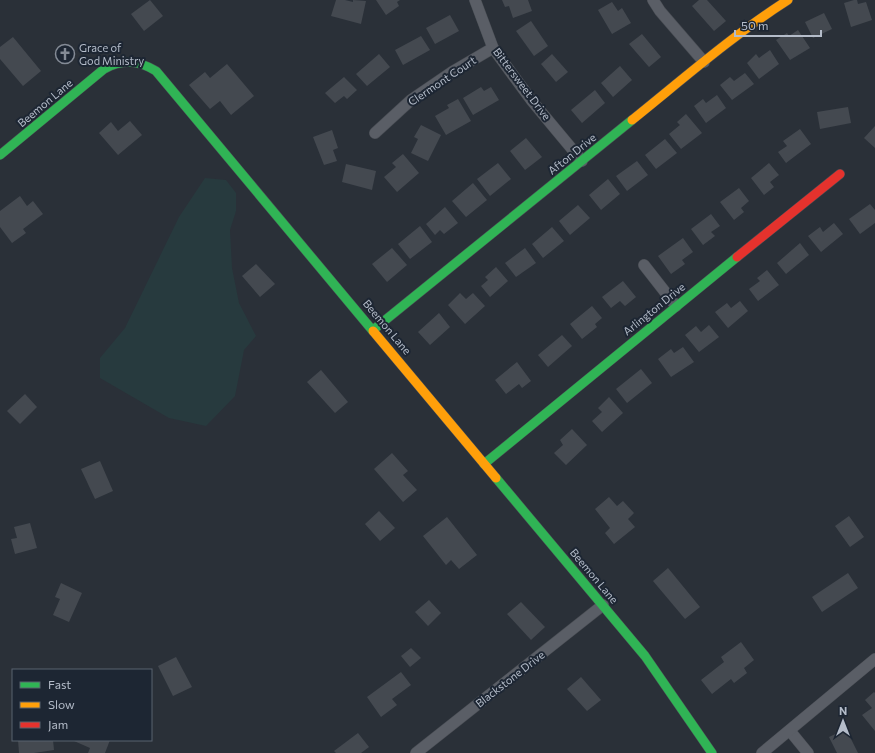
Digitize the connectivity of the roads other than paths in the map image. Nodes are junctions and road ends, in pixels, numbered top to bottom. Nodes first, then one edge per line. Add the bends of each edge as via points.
1 (475, 0) edge
2 (653, 0) edge
3 (788, 0) edge
4 (493, 48) junction
5 (704, 62) junction
6 (375, 133) dead end
7 (0, 155) edge
8 (582, 161) junction
9 (840, 174) dead end
10 (644, 265) dead end
11 (676, 306) junction
12 (373, 330) junction
13 (484, 464) junction
14 (603, 605) junction
15 (875, 659) edge
16 (790, 731) junction
17 (416, 753) edge
18 (712, 753) edge
19 (762, 753) edge
20 (808, 753) edge

1 - 4 street, Bittersweet Drive
2 - 5 street via 660,12
3 - 5 street, Afton Drive
4 - 6 street, Clermont Court via 411,100
4 - 8 street, Bittersweet Drive via 532,101
5 - 8 street, Afton Drive
7 - 12 street, Beemon Lane via 112,64 131,60 148,65 162,77
8 - 12 street, Afton Drive
9 - 11 street, Arlington Drive
10 - 11 street
11 - 13 street, Arlington Drive
12 - 13 street, Beemon Lane
13 - 14 street, Beemon Lane
14 - 17 street, Blackstone Drive
14 - 18 street, Beemon Lane via 644,656
15 - 16 street
16 - 19 street
16 - 20 street

